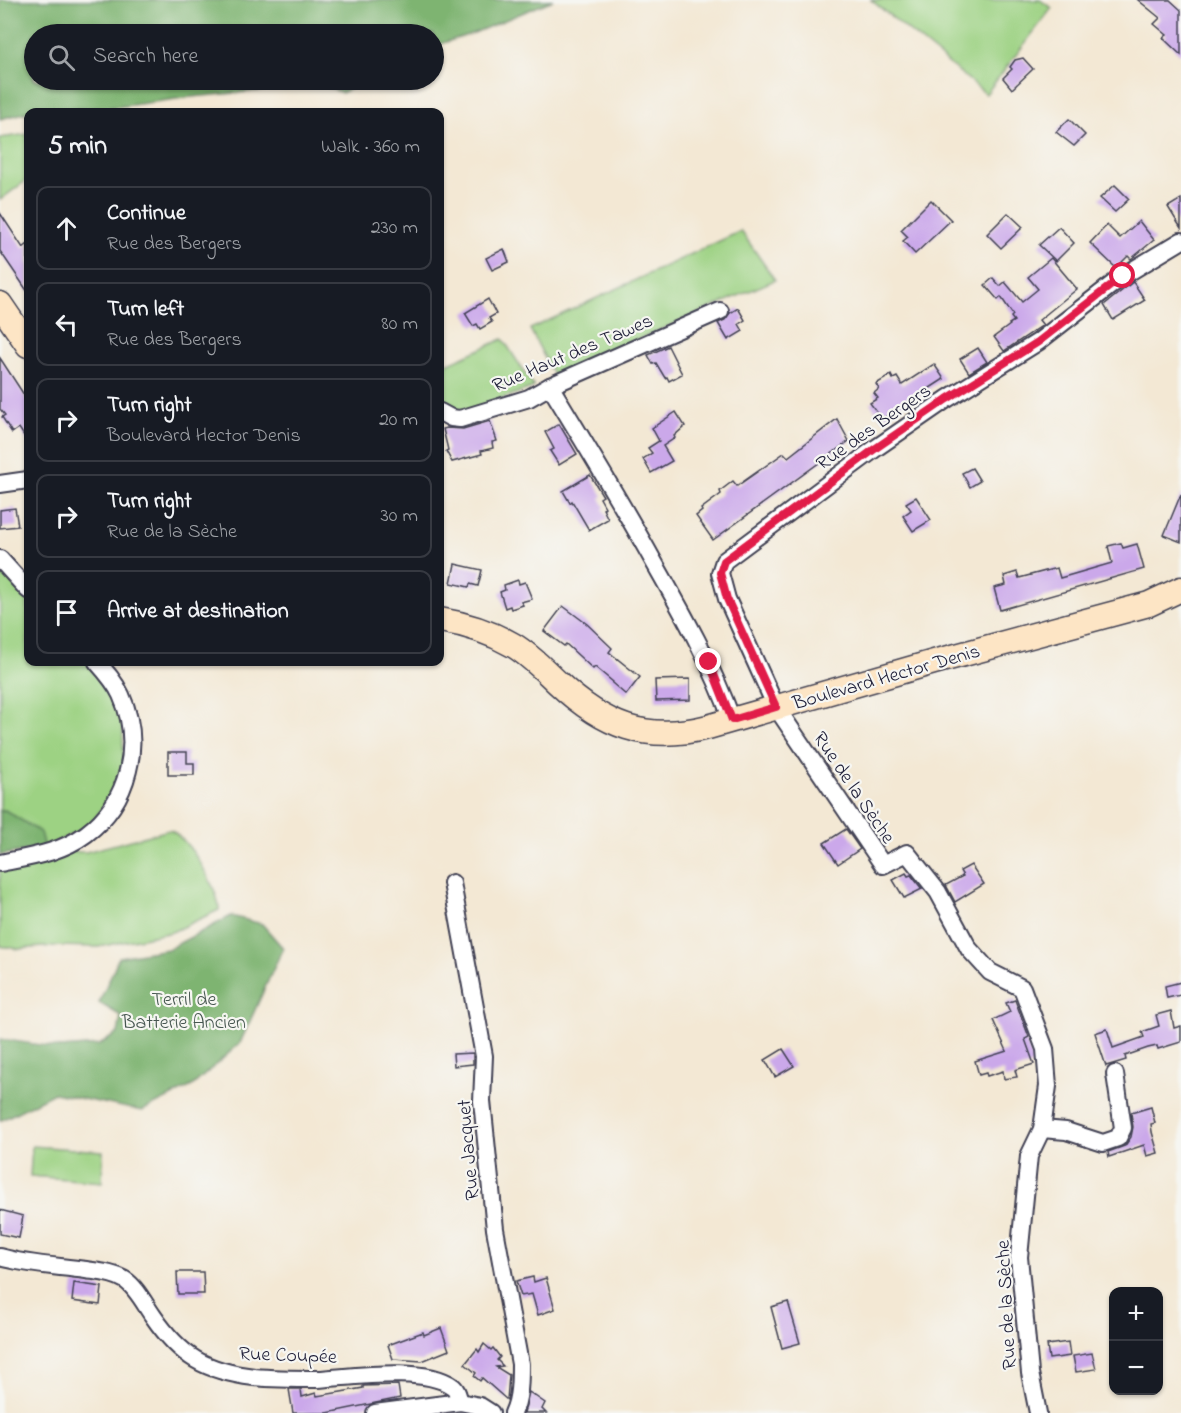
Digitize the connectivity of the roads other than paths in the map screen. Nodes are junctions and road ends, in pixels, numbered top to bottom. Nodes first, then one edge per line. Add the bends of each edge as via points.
1 (1181, 241) edge
2 (0, 304) edge
3 (720, 311) dead end
4 (24, 339) edge
5 (550, 386) junction
6 (444, 414) edge
7 (24, 481) edge
8 (0, 484) edge
9 (0, 560) edge
10 (24, 586) edge
11 (1181, 589) edge
12 (444, 621) edge
13 (101, 666) edge
14 (776, 707) junction
15 (732, 720) junction
16 (0, 863) edge
17 (452, 883) dead end
18 (1115, 1074) dead end
19 (1042, 1129) junction
20 (0, 1257) edge
21 (460, 1402) junction
22 (375, 1413) edge
23 (491, 1413) edge
24 (513, 1413) edge
25 (1038, 1413) edge

1 - 14 street, Rue des Bergers via 1123,276 1038,342 876,448 724,561 720,573 727,599
2 - 4 street
3 - 5 street, Rue Haut des Tawes
5 - 6 street, Rue Haut des Tawes via 529,398 460,419
5 - 15 street via 679,605 709,662
7 - 8 street
9 - 10 street
11 - 14 street, Boulevard Hector Denis via 1149,604
12 - 15 street, Boulevard Hector Denis via 485,632 513,645 587,708 620,726 672,734
13 - 16 street via 121,695 132,732 131,762 123,787 107,813 85,835 50,852
14 - 15 street, Boulevard Hector Denis
14 - 19 street, Rue de la Sèche via 883,865 907,854 938,892 969,949 990,972 1022,988 1045,1049 1048,1086
17 - 24 street, Rue Jacquet via 484,1056 482,1101 495,1229 520,1364
18 - 19 street via 1123,1128 1118,1138 1103,1143 1066,1131
19 - 25 street, Rue de la Sèche via 1029,1156 1019,1257 1030,1373
20 - 21 street, Rue Coupée via 111,1274 126,1281 172,1342 204,1365 233,1374 295,1379 428,1376 455,1388
21 - 22 street
21 - 23 street

